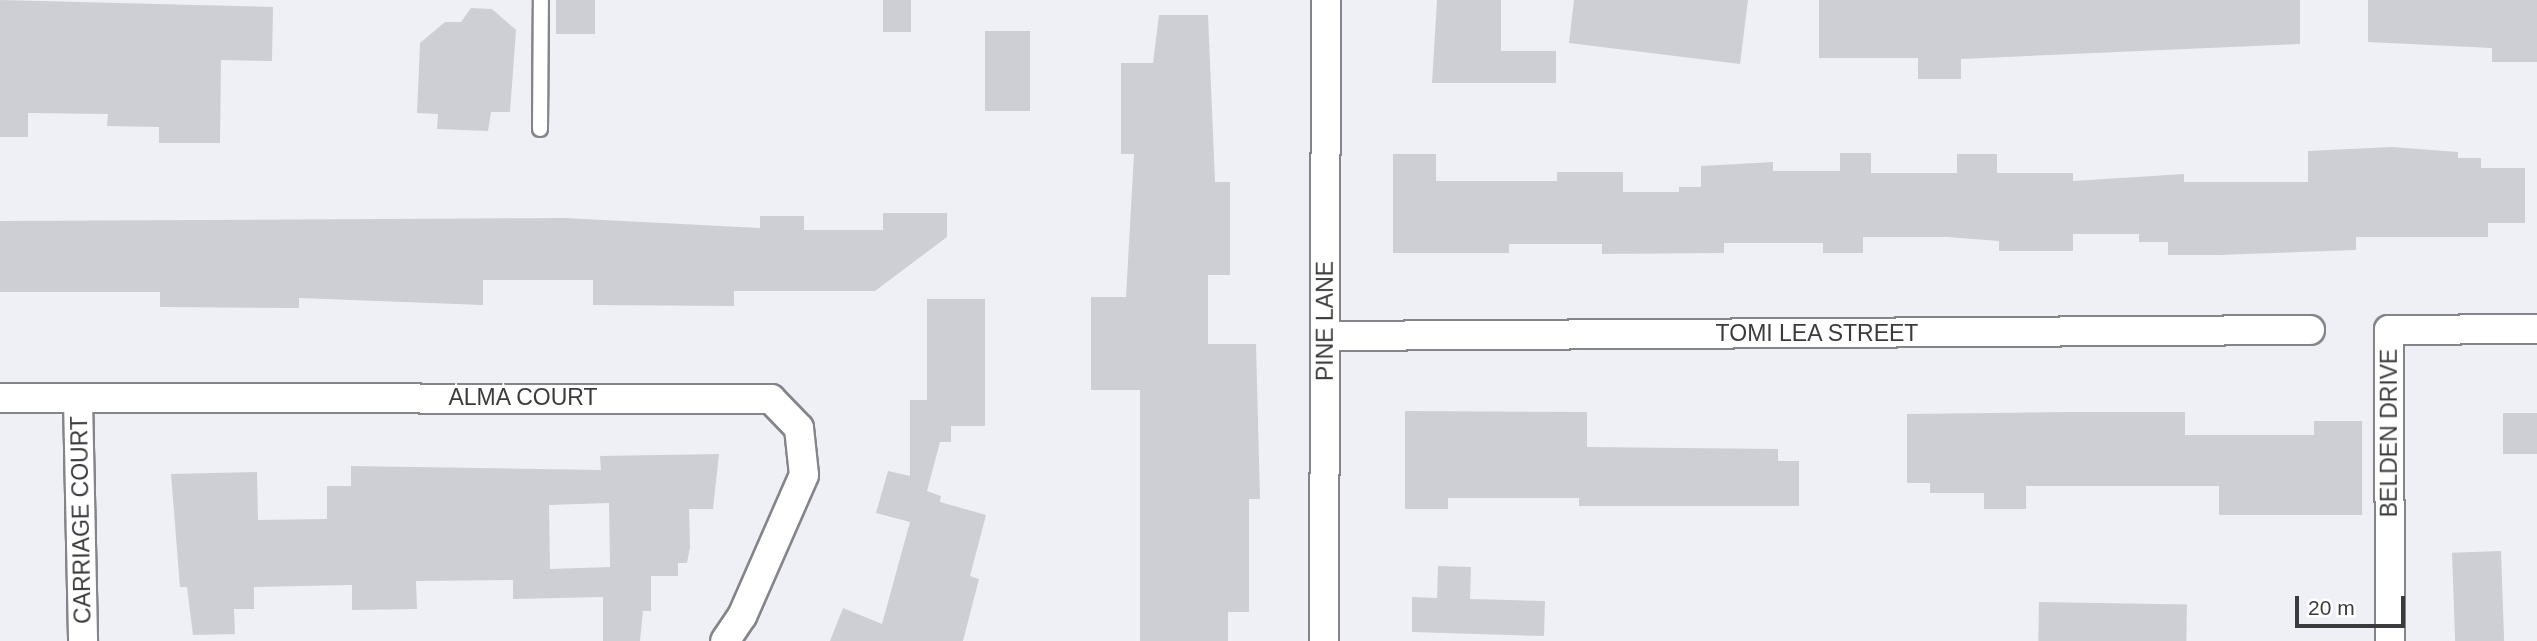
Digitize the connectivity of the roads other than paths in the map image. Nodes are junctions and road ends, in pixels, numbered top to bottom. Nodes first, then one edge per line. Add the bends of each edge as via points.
1 (541, 0) edge
2 (1326, 0) edge
3 (540, 129) dead end
4 (2537, 329) edge
5 (2310, 330) dead end
6 (1325, 336) junction
7 (0, 398) edge
8 (78, 399) junction
9 (83, 641) edge
10 (724, 641) edge
11 (1324, 641) edge
12 (2390, 641) edge

1 - 3 lane
2 - 6 street, PINE LANE
4 - 12 street, BELDEN DRIVE via 2389,330
5 - 6 street, TOMI LEA STREET
6 - 11 street, PINE LANE
7 - 8 street, ALMA COURT
8 - 9 street, CARRIAGE COURT
8 - 10 street, ALMA COURT via 771,399 799,428 804,475 742,616

